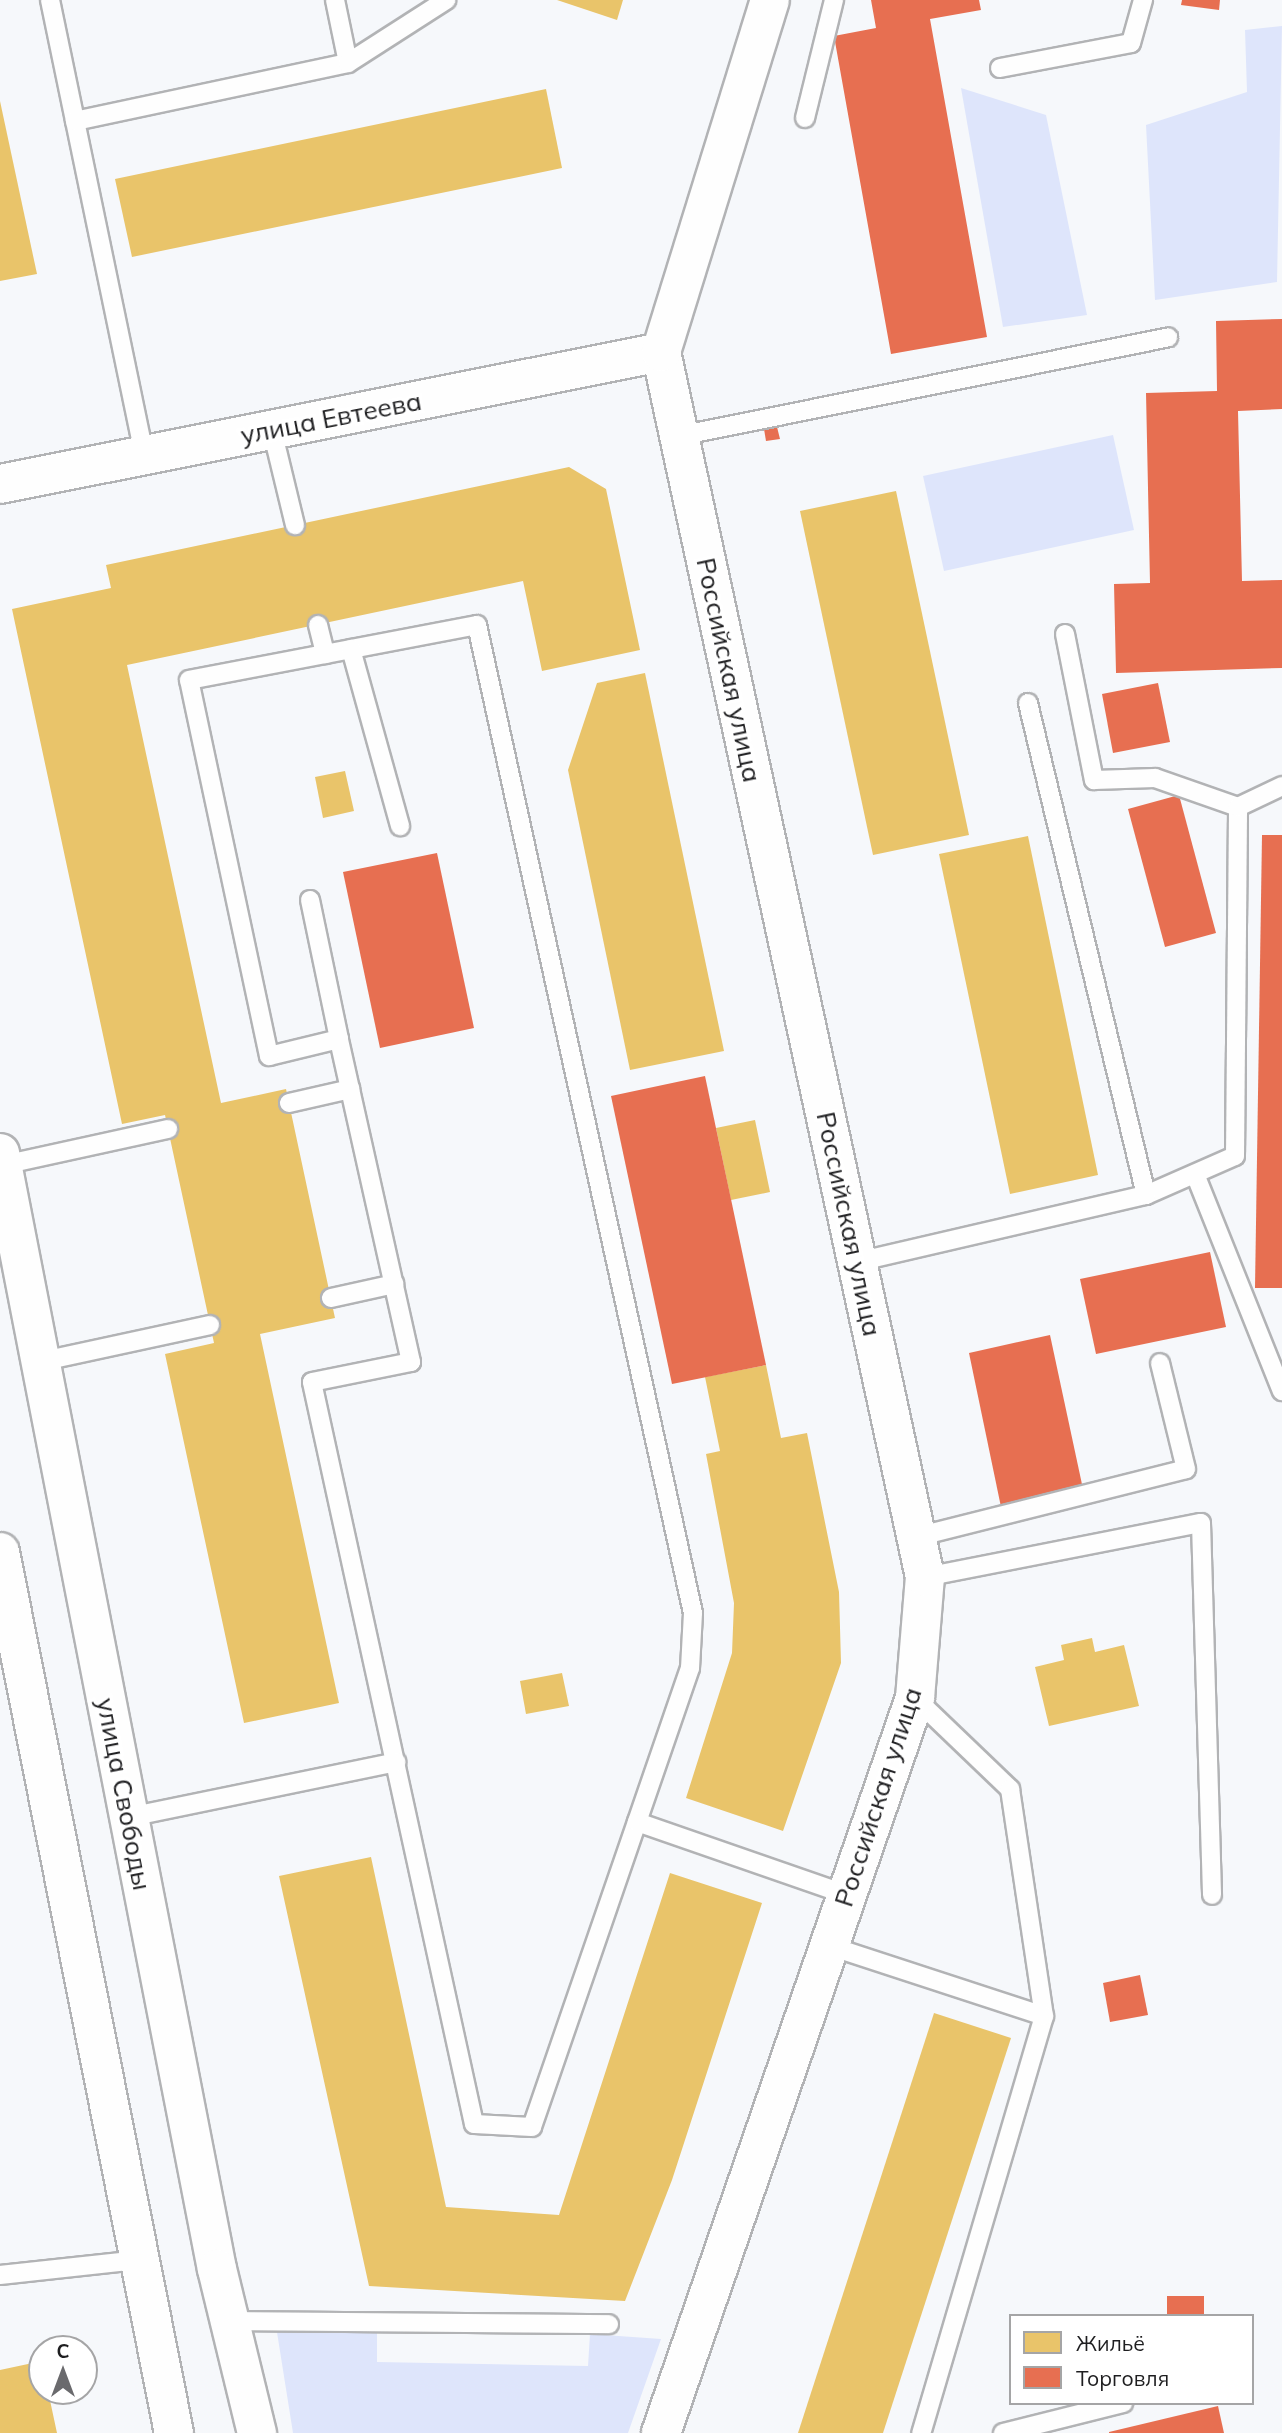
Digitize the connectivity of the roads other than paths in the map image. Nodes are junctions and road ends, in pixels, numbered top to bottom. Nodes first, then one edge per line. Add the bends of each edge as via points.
1 (50, 0) edge
2 (335, 0) edge
3 (446, 0) edge
4 (770, 0) edge
5 (834, 0) edge
6 (1143, 0) edge
7 (348, 63) junction
8 (1000, 68) dead end
9 (804, 118) dead end
10 (75, 121) junction
11 (1168, 337) dead end
12 (662, 352) junction
13 (272, 430) junction
14 (680, 436) junction
15 (144, 455) junction
16 (0, 484) edge
17 (295, 525) dead end
18 (318, 625) dead end
19 (1065, 634) dead end
20 (351, 649) junction
21 (325, 654) junction
22 (1028, 703) dead end
23 (1282, 786) edge
24 (1238, 807) junction
25 (400, 826) dead end
26 (310, 900) dead end
27 (339, 1039) junction
28 (350, 1089) junction
29 (289, 1103) dead end
30 (168, 1129) dead end
31 (1, 1159) edge
32 (1195, 1174) junction
33 (1146, 1195) junction
34 (857, 1262) junction
35 (394, 1284) junction
36 (331, 1298) dead end
37 (210, 1325) dead end
38 (40, 1362) junction
39 (1160, 1363) dead end
40 (1282, 1391) edge
41 (916, 1537) junction
42 (0, 1552) edge
43 (925, 1577) junction
44 (915, 1698) junction
45 (396, 1762) junction
46 (129, 1817) junction
47 (637, 1822) junction
48 (848, 1895) junction
49 (1212, 1895) dead end
50 (830, 1946) junction
51 (1044, 2015) junction
52 (137, 2260) junction
53 (0, 2275) edge
54 (232, 2320) junction
55 (608, 2324) dead end
56 (1115, 2405) edge
57 (174, 2433) edge
58 (257, 2433) edge
59 (661, 2433) edge
60 (921, 2433) edge
61 (1003, 2433) edge

1 - 10 lane
2 - 7 lane
3 - 7 lane
4 - 12 main road, Российская улица
5 - 9 lane
6 - 8 lane via 1131,43
7 - 10 lane
10 - 15 lane
11 - 14 lane
12 - 13 main road, улица Евтеева
12 - 14 main road, Российская улица
13 - 15 main road, улица Евтеева
13 - 17 lane
14 - 34 main road, Российская улица
15 - 16 main road, улица Евтеева
18 - 21 lane
19 - 24 lane via 1094,780 1155,778
20 - 21 lane
20 - 25 lane
20 - 47 lane via 477,625 693,1613 690,1668
21 - 27 lane via 189,680 269,1056
22 - 33 lane
23 - 24 lane
24 - 32 lane via 1235,1156
26 - 27 lane
27 - 28 lane
28 - 29 lane
28 - 35 lane
30 - 31 lane
31 - 38 main road, улица Свободы
32 - 33 lane
32 - 40 lane
33 - 34 lane
34 - 41 main road, Российская улица
35 - 36 lane
35 - 45 lane via 411,1362 312,1382
37 - 38 lane
38 - 46 main road, улица Свободы
39 - 41 lane via 1186,1469
41 - 43 main road, Российская улица
42 - 52 main road
43 - 44 main road, Российская улица
43 - 49 lane via 1201,1523
44 - 48 main road, Российская улица
44 - 51 lane via 1010,1789
45 - 46 lane
45 - 47 lane via 474,2124 532,2127
46 - 54 main road, улица Свободы
47 - 48 lane
48 - 50 main road, Российская улица
50 - 51 lane
50 - 59 main road, Российская улица
51 - 60 lane
52 - 53 lane
52 - 57 main road
54 - 55 lane
54 - 58 main road, улица Свободы
56 - 61 lane

